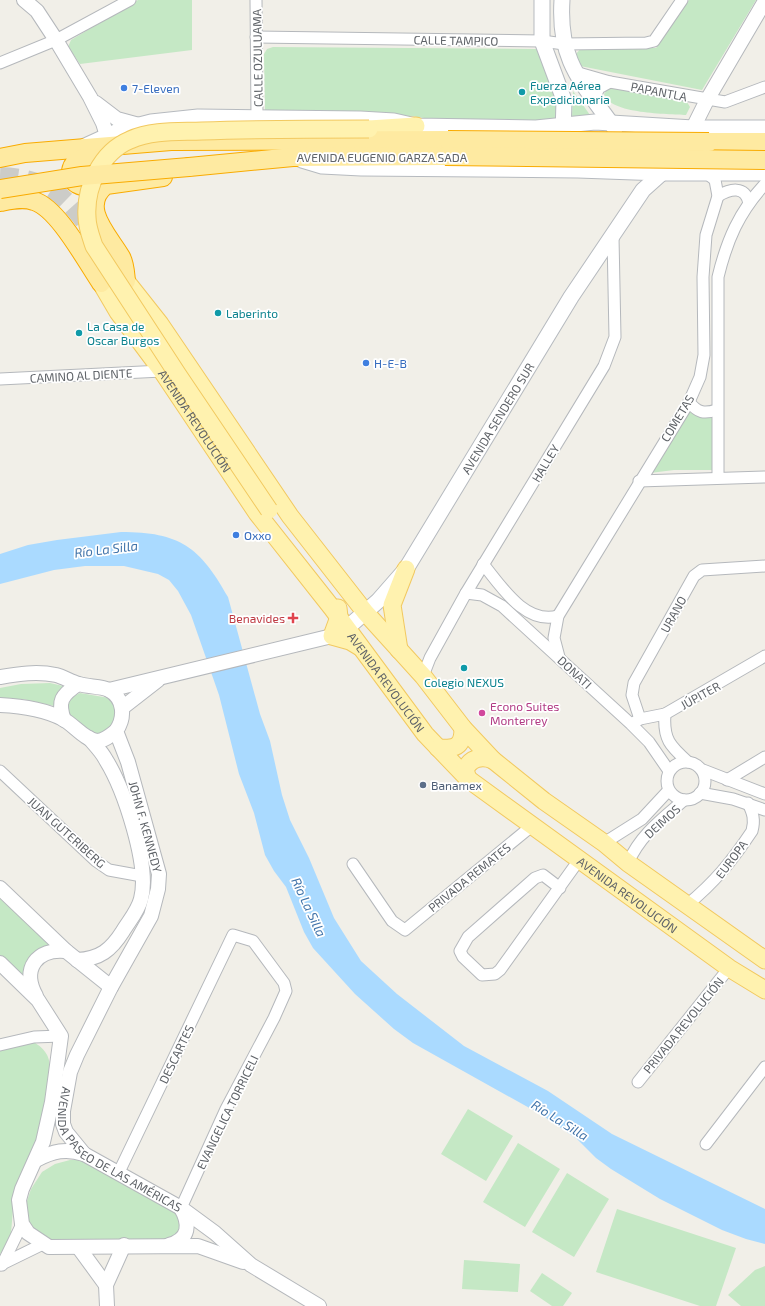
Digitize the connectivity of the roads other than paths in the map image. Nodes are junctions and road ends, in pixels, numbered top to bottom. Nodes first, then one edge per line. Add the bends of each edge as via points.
1 (24, 0) edge
2 (130, 0) edge
3 (256, 0) edge
4 (542, 0) edge
5 (562, 0) edge
6 (682, 0) edge
7 (765, 1) edge
8 (256, 37) junction
9 (56, 40) junction
10 (542, 41) junction
11 (564, 44) junction
12 (0, 63) edge
13 (575, 72) junction
14 (610, 82) junction
15 (765, 87) edge
16 (90, 97) junction
17 (707, 100) junction
18 (595, 103) junction
19 (258, 117) junction
20 (611, 124) junction
21 (139, 125) junction
22 (416, 126) junction
23 (563, 126) junction
24 (662, 127) junction
25 (688, 127) junction
26 (536, 128) junction
27 (765, 128) edge
28 (107, 136) junction
29 (622, 140) junction
30 (209, 141) junction
31 (765, 142) edge
32 (82, 148) junction
33 (446, 148) junction
34 (293, 157) junction
35 (0, 158) edge
36 (765, 160) edge
37 (194, 167) junction
38 (534, 170) junction
39 (578, 170) junction
40 (616, 171) junction
41 (633, 172) junction
42 (705, 172) junction
43 (656, 173) junction
44 (765, 173) edge
45 (765, 184) edge
46 (106, 185) junction
47 (0, 189) edge
48 (718, 196) junction
49 (0, 202) edge
50 (749, 203) junction
51 (626, 219) junction
52 (613, 237) junction
53 (101, 243) tunnel mouth
54 (126, 281) junction
55 (101, 283) joint
56 (141, 301) junction
57 (118, 312) junction
58 (160, 324) junction
59 (140, 338) junction
60 (162, 371) junction
61 (0, 379) edge
62 (689, 402) junction
63 (717, 410) junction
64 (718, 477) junction
65 (765, 477) edge
66 (639, 481) junction
67 (483, 564) junction
68 (765, 566) edge
69 (406, 569) junction
70 (466, 593) junction
71 (558, 616) junction
72 (352, 619) junction
73 (332, 636) junction
74 (361, 647) junction
75 (399, 650) junction
76 (765, 656) edge
77 (559, 657) junction
78 (423, 676) junction
79 (0, 677) edge
80 (162, 678) junction
81 (78, 684) junction
82 (109, 690) junction
83 (0, 704) edge
84 (122, 708) junction
85 (665, 714) junction
86 (64, 720) junction
87 (636, 721) junction
88 (463, 728) junction
89 (116, 731) junction
90 (89, 738) junction
91 (438, 748) junction
92 (765, 758) edge
93 (492, 760) junction
94 (688, 762) junction
95 (703, 770) junction
96 (0, 771) edge
97 (670, 771) junction
98 (468, 779) junction
99 (727, 780) junction
100 (668, 791) junction
101 (700, 793) junction
102 (765, 794) edge
103 (684, 800) junction
104 (748, 803) junction
105 (765, 810) edge
106 (533, 825) junction
107 (604, 843) junction
108 (579, 860) junction
109 (628, 863) junction
110 (353, 864) dead end
111 (142, 876) junction
112 (0, 888) edge
113 (560, 888) junction
114 (687, 905) junction
115 (233, 935) joint
116 (72, 956) junction
117 (765, 960) edge
118 (0, 963) edge
119 (729, 968) junction
120 (111, 987) junction
121 (765, 990) edge
122 (38, 1000) junction
123 (61, 1036) junction
124 (83, 1042) junction
125 (0, 1045) edge
126 (765, 1067) edge
127 (638, 1082) dead end
128 (706, 1144) dead end
129 (84, 1154) junction
130 (36, 1160) junction
131 (119, 1172) junction
132 (181, 1208) junction
133 (22, 1224) junction
134 (43, 1244) junction
135 (124, 1245) junction
136 (169, 1245) junction
137 (79, 1248) junction
138 (1, 1265) edge
139 (251, 1265) junction
140 (106, 1285) junction
141 (303, 1302) edge
142 (107, 1306) edge
143 (319, 1306) edge

1 - 9 street via 37,11
2 - 9 street
3 - 8 street, CALLE OZULUAMA
4 - 10 main road
5 - 11 main road
6 - 11 street, CALLE TAMPICO via 654,41 636,44
7 - 17 street
8 - 10 street, CALLE TAMPICO
8 - 19 street, CALLE OZULUAMA
9 - 12 street
9 - 16 street
10 - 11 street, CALLE TAMPICO
10 - 23 main road via 564,100
11 - 13 main road
13 - 14 street, PAPANTLA
13 - 18 main road
14 - 17 street, PAPANTLA
14 - 18 street via 596,91
15 - 17 street, PAPANTLA via 725,102
16 - 21 street via 117,119
16 - 28 street
17 - 25 street
18 - 20 main road
18 - 25 main road via 620,115 666,119
19 - 21 main road via 192,117
19 - 22 main road via 374,120
20 - 23 main road via 584,122
20 - 24 main road
20 - 29 main road
21 - 28 main road
22 - 26 main road
22 - 72 main road, bridge via 148,134 121,145 108,155 94,178 88,198 88,224 94,246 269,510
23 - 26 main road
23 - 39 main road via 566,160
24 - 25 main road
24 - 43 main road via 653,138 648,151 648,162
25 - 27 main road
26 - 38 main road via 545,142 546,151 543,160
28 - 32 main road
29 - 40 main road
29 - 41 main road, AVENIDA SENDERO SUR via 630,157
30 - 32 highway, AVENIDA EUGENIO GARZA SADA
30 - 33 highway, AVENIDA EUGENIO GARZA SADA
30 - 46 highway via 198,149 106,160 85,158 73,164 71,174 75,183 90,188
31 - 33 highway, AVENIDA EUGENIO GARZA SADA, bridge
32 - 35 highway, AVENIDA EUGENIO GARZA SADA
33 - 34 highway, AVENIDA EUGENIO GARZA SADA
33 - 36 highway, AVENIDA EUGENIO GARZA SADA, bridge
34 - 37 highway, AVENIDA EUGENIO GARZA SADA via 261,158
34 - 38 main road via 322,166
37 - 46 highway via 185,174
37 - 47 highway, AVENIDA EUGENIO GARZA SADA, bridge via 82,176
38 - 39 main road
39 - 40 main road
40 - 41 main road
41 - 43 main road
41 - 51 main road, AVENIDA SENDERO SUR via 633,190
42 - 43 main road
42 - 44 main road
42 - 48 street via 714,180
43 - 51 main road, AVENIDA SENDERO SUR
45 - 50 street
46 - 54 highway via 96,198 95,213 122,258
48 - 50 street via 736,189 745,194
48 - 62 street, COMETAS via 706,235 703,277 704,355 700,377
49 - 55 highway via 27,199 46,206 58,219
50 - 63 street via 733,228 718,277
51 - 52 main road, AVENIDA SENDERO SUR
52 - 67 street, HALLEY via 615,337 611,351
52 - 69 main road, AVENIDA SENDERO SUR via 572,297
53 - 54 highway
54 - 56 main road, AVENIDA REVOLUCIÓN
55 - 57 main road, AVENIDA REVOLUCIÓN
56 - 57 main road via 130,309
56 - 58 main road, AVENIDA REVOLUCIÓN
57 - 59 main road, AVENIDA REVOLUCIÓN
58 - 59 main road via 152,323 145,326
58 - 72 main road, AVENIDA REVOLUCIÓN via 290,516
59 - 60 main road, AVENIDA REVOLUCIÓN
60 - 61 street, CAMINO AL DIENTE
60 - 72 main road, AVENIDA REVOLUCIÓN via 257,513
62 - 63 street via 701,413
62 - 66 street, COMETAS
63 - 64 street
64 - 65 street
64 - 66 street
66 - 71 street, COMETAS
67 - 70 street, HALLEY
67 - 71 street via 525,610 541,618
68 - 87 street, URANO via 702,570 694,576 634,683 632,694
69 - 72 main road, AVENIDA SENDERO SUR
69 - 75 main road via 392,605
70 - 77 street, DONATI via 482,595 502,606
70 - 78 street, HALLEY via 430,658
71 - 77 street, COMETAS via 554,638
72 - 73 main road
72 - 74 main road
72 - 75 main road, AVENIDA REVOLUCIÓN
73 - 74 main road
73 - 80 street
74 - 91 main road, AVENIDA REVOLUCIÓN
75 - 78 main road, AVENIDA REVOLUCIÓN
76 - 85 street, JÚPITER
77 - 87 street, DONATI
78 - 88 main road, AVENIDA REVOLUCIÓN
79 - 81 street via 38,673 55,675
80 - 82 street
80 - 84 street
81 - 82 street
81 - 86 street via 61,701
82 - 84 street
83 - 86 street via 20,706
84 - 89 street via 122,720
85 - 87 street, JÚPITER
85 - 94 street via 665,735 676,752
86 - 90 street
87 - 97 street, DONATI
88 - 91 main road via 456,747
88 - 93 main road, AVENIDA REVOLUCIÓN
89 - 90 street via 97,741
89 - 120 street, JOHN F. KENNEDY via 128,762 159,874 151,916
90 - 111 street, JOHN F. KENNEDY via 113,772 130,817 141,860
91 - 98 main road, AVENIDA REVOLUCIÓN
92 - 99 street
93 - 98 main road via 483,757 473,760 465,770
93 - 107 main road, AVENIDA REVOLUCIÓN
94 - 95 street
94 - 97 street via 681,763
95 - 99 street
95 - 101 street via 704,780
96 - 111 street, JUAN GUTERIBERG via 96,861 109,870
97 - 100 street
98 - 106 main road, AVENIDA REVOLUCIÓN
99 - 102 street
100 - 103 street
100 - 107 street, DEIMOS via 642,818
101 - 103 street via 693,800
101 - 104 street
103 - 109 street, DEIMOS via 649,829
104 - 105 street
104 - 114 street, EUROPA via 753,813 752,831 706,891
106 - 108 main road, AVENIDA REVOLUCIÓN
106 - 110 street, PRIVADA REMATES via 405,930 392,921
107 - 109 main road, AVENIDA REVOLUCIÓN
108 - 113 street
108 - 119 main road, AVENIDA REVOLUCIÓN
109 - 114 main road, AVENIDA REVOLUCIÓN
111 - 116 street, JOHN F. KENNEDY via 141,899 115,944 94,958
112 - 116 street
113 - 113 street via 543,875 535,878 468,936 460,951 463,957 482,975 495,974
114 - 117 main road, AVENIDA REVOLUCIÓN
115 - 131 street, DESCARTES
115 - 132 street, EVANGELICA TORRICELI via 253,941 284,983 286,991 226,1109
116 - 120 street
116 - 122 street, JOHN F. KENNEDY via 48,952 38,956 30,975
118 - 122 street
119 - 121 main road, AVENIDA REVOLUCIÓN
119 - 127 street, PRIVADA REVOLUCIÓN
120 - 124 street, AVENIDA PASEO DE LAS AMÉRICAS
122 - 123 street
123 - 124 street
123 - 125 street via 34,1037
123 - 130 street, AVENIDA PASEO DE LAS AMÉRICAS via 52,1102
124 - 129 street, AVENIDA PASEO DE LAS AMÉRICAS via 70,1072 63,1124 66,1132
126 - 128 street
129 - 130 street via 64,1150
129 - 131 street, AVENIDA PASEO DE LAS AMÉRICAS
130 - 133 street, AVENIDA PASEO DE LAS AMÉRICAS via 19,1200
131 - 132 street, AVENIDA PASEO DE LAS AMÉRICAS
132 - 136 street via 187,1218 186,1230 182,1238
132 - 139 street, AVENIDA PASEO DE LAS AMÉRICAS via 215,1233
133 - 134 street, AVENIDA PASEO DE LAS AMÉRICAS via 28,1233
133 - 138 street
134 - 137 street, AVENIDA PASEO DE LAS AMÉRICAS via 49,1247
134 - 138 street
135 - 136 street, AVENIDA PASEO DE LAS AMÉRICAS
135 - 137 street, AVENIDA PASEO DE LAS AMÉRICAS
135 - 140 street
136 - 139 street, AVENIDA PASEO DE LAS AMÉRICAS via 198,1246
137 - 140 street
139 - 141 street, AVENIDA PASEO DE LAS AMÉRICAS
140 - 142 street
141 - 143 street, AVENIDA PASEO DE LAS AMÉRICAS

